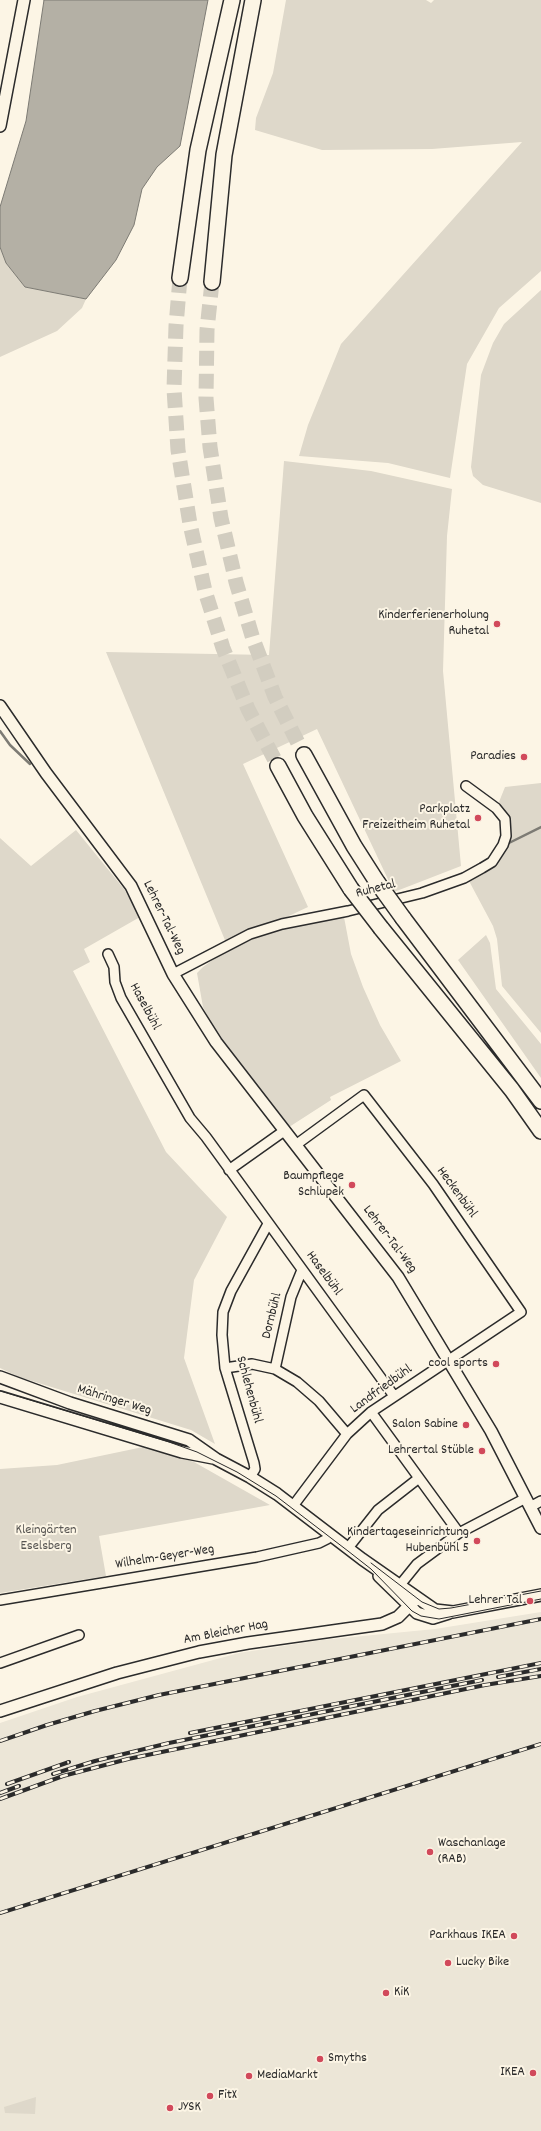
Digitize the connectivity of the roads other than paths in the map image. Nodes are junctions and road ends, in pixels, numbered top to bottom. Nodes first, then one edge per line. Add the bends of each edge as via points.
1 (24, 0) edge
2 (232, 0) edge
3 (253, 0) edge
4 (0, 126) edge
5 (180, 278) tunnel mouth
6 (212, 282) tunnel mouth
7 (0, 706) edge
8 (304, 755) tunnel mouth
9 (278, 766) tunnel mouth
10 (466, 786) dead end
11 (108, 954) dead end
12 (173, 974) junction
13 (541, 1101) edge
14 (284, 1131) junction
15 (541, 1131) edge
16 (297, 1144) junction
17 (228, 1170) junction
18 (268, 1224) junction
19 (302, 1270) junction
20 (449, 1360) junction
21 (225, 1368) junction
22 (275, 1369) junction
23 (1, 1380) edge
24 (394, 1396) junction
25 (0, 1397) edge
26 (371, 1412) junction
27 (347, 1434) junction
28 (216, 1459) junction
29 (250, 1477) junction
30 (419, 1478) junction
31 (541, 1501) edge
32 (528, 1502) junction
33 (293, 1506) junction
34 (541, 1528) edge
35 (459, 1533) junction
36 (330, 1535) junction
37 (348, 1548) junction
38 (362, 1559) junction
39 (400, 1585) junction
40 (541, 1595) edge
41 (417, 1598) junction
42 (0, 1600) edge
43 (409, 1606) junction
44 (453, 1612) junction
45 (80, 1635) dead end
46 (0, 1663) edge
47 (0, 1711) edge

1 - 4 street
2 - 5 highway via 198,150
3 - 6 highway via 224,155
7 - 12 street, Lehrer-Tal-Weg via 46,774 131,886
8 - 13 highway, bridge via 354,846 377,882
9 - 15 highway, bridge via 305,816 352,889 507,1084
10 - 12 street, Ruhetal via 496,808 505,819 506,836 492,862 464,878 422,893 282,924 250,934
11 - 17 street, Haselbühl via 122,998 190,1118
12 - 14 street, Lehrer-Tal-Weg via 216,1042
14 - 16 street, Lehrer-Tal-Weg
14 - 17 street
16 - 20 street, Lehrer-Tal-Weg via 398,1277
16 - 20 street, Heckenbühl via 364,1095 433,1184 521,1312
17 - 18 street, Haselbühl
18 - 19 street, Haselbühl
18 - 21 street, Schlehenbühl via 231,1291 223,1312
19 - 22 street, Dornbühl via 291,1297
19 - 24 street, Haselbühl
20 - 24 street, Landfriedbühl
20 - 32 street, Lehrer-Tal-Weg via 491,1431
21 - 22 street via 252,1364
21 - 29 street, Schlehenbühl via 254,1463 255,1469
22 - 27 street via 297,1382 319,1401
23 - 28 street, Mähringer Weg via 179,1436 193,1442
24 - 26 street, Landfriedbühl
25 - 28 street, Mähringer Weg via 182,1452
26 - 27 street, Landfriedbühl
26 - 30 street
27 - 33 street, Landfriedbühl
28 - 29 street, Mähringer Weg
29 - 33 street, Mähringer Weg
30 - 35 street
30 - 37 street via 378,1510
31 - 32 street
32 - 34 street, Lehrer-Tal-Weg
32 - 35 street
33 - 36 street, Mähringer Weg
35 - 39 street via 417,1564
36 - 37 street, Mähringer Weg
36 - 42 street, Wilhelm-Geyer-Weg via 319,1543 257,1556
37 - 38 street, Mähringer Weg
38 - 39 street, Mähringer Weg
38 - 43 street, Mähringer Weg
39 - 41 street, Mähringer Weg
40 - 44 street
41 - 43 street, Am Bleicher Hag
41 - 44 street via 435,1610
43 - 44 street via 419,1615 430,1618
43 - 47 street, Am Bleicher Hag via 395,1619 375,1626 198,1652 117,1673
45 - 46 street

